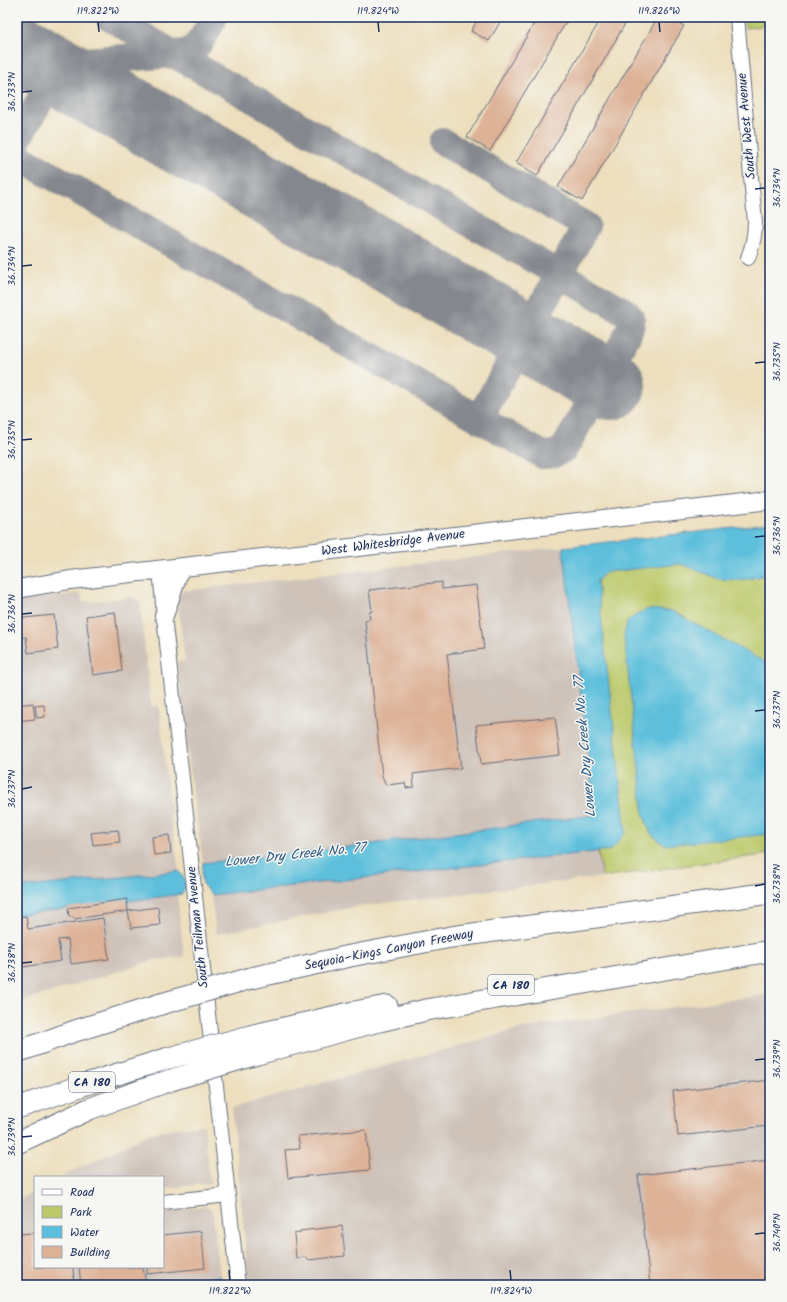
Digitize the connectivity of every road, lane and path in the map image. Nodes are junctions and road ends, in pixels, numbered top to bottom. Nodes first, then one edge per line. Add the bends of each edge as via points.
1 (737, 17) edge
2 (748, 258) dead end
3 (770, 500) edge
4 (180, 568) junction
5 (160, 569) junction
6 (17, 577) edge
7 (70, 580) junction
8 (17, 589) edge
9 (164, 616) junction
10 (770, 894) edge
11 (770, 951) edge
12 (255, 1044) junction
13 (17, 1052) edge
14 (17, 1108) edge
15 (17, 1143) edge
16 (228, 1194) junction
17 (164, 1202) edge
18 (238, 1285) edge

1 - 2 street, South West Avenue via 755,222 753,246
3 - 4 main road, West Whitesbridge Avenue
4 - 5 main road, West Whitesbridge Avenue
4 - 9 main road
5 - 7 main road, West Whitesbridge Avenue
5 - 9 street, South Teilman Avenue
6 - 7 main road
7 - 8 main road, West Whitesbridge Avenue
9 - 16 street, South Teilman Avenue
10 - 13 highway, Sequoia–Kings Canyon Freeway, bridge via 451,937 350,956 251,978 160,1004
11 - 12 highway via 426,1010
12 - 14 highway, CA 180, bridge via 169,1058
12 - 15 highway, bridge via 171,1080 89,1109
16 - 17 street
16 - 18 street, South Teilman Avenue

